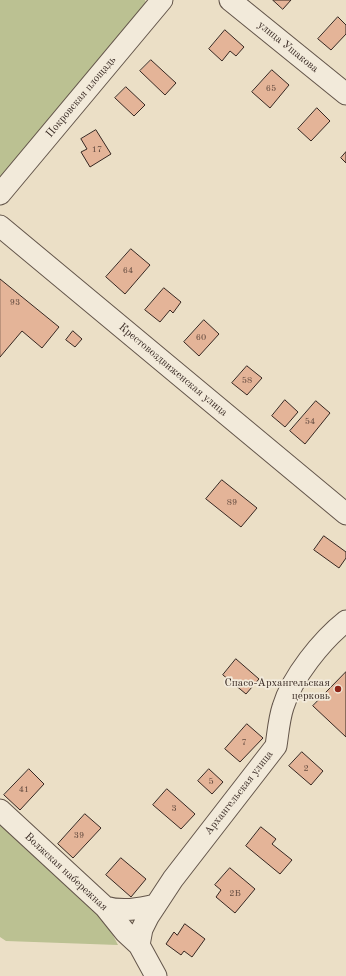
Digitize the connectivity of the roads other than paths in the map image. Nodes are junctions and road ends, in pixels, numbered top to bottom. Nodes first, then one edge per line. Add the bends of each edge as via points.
1 (162, 0) edge
2 (230, 0) edge
3 (346, 94) edge
4 (0, 194) edge
5 (0, 226) edge
6 (346, 514) edge
7 (346, 621) edge
8 (0, 810) edge
9 (156, 905) junction
10 (105, 907) junction
11 (139, 945) junction
12 (156, 976) edge

1 - 4 street, Покровская площадь
2 - 3 street, улица Ушакова
5 - 6 street, Крестовоздвиженская улица
7 - 9 street, Архангельская улица via 322,644 295,682 283,706 276,746 173,879
8 - 10 street, Волжская набережная
9 - 10 street via 131,909
9 - 11 street, Архангельская улица via 142,929
10 - 11 street, Волжская набережная
11 - 12 street, Волжская набережная

